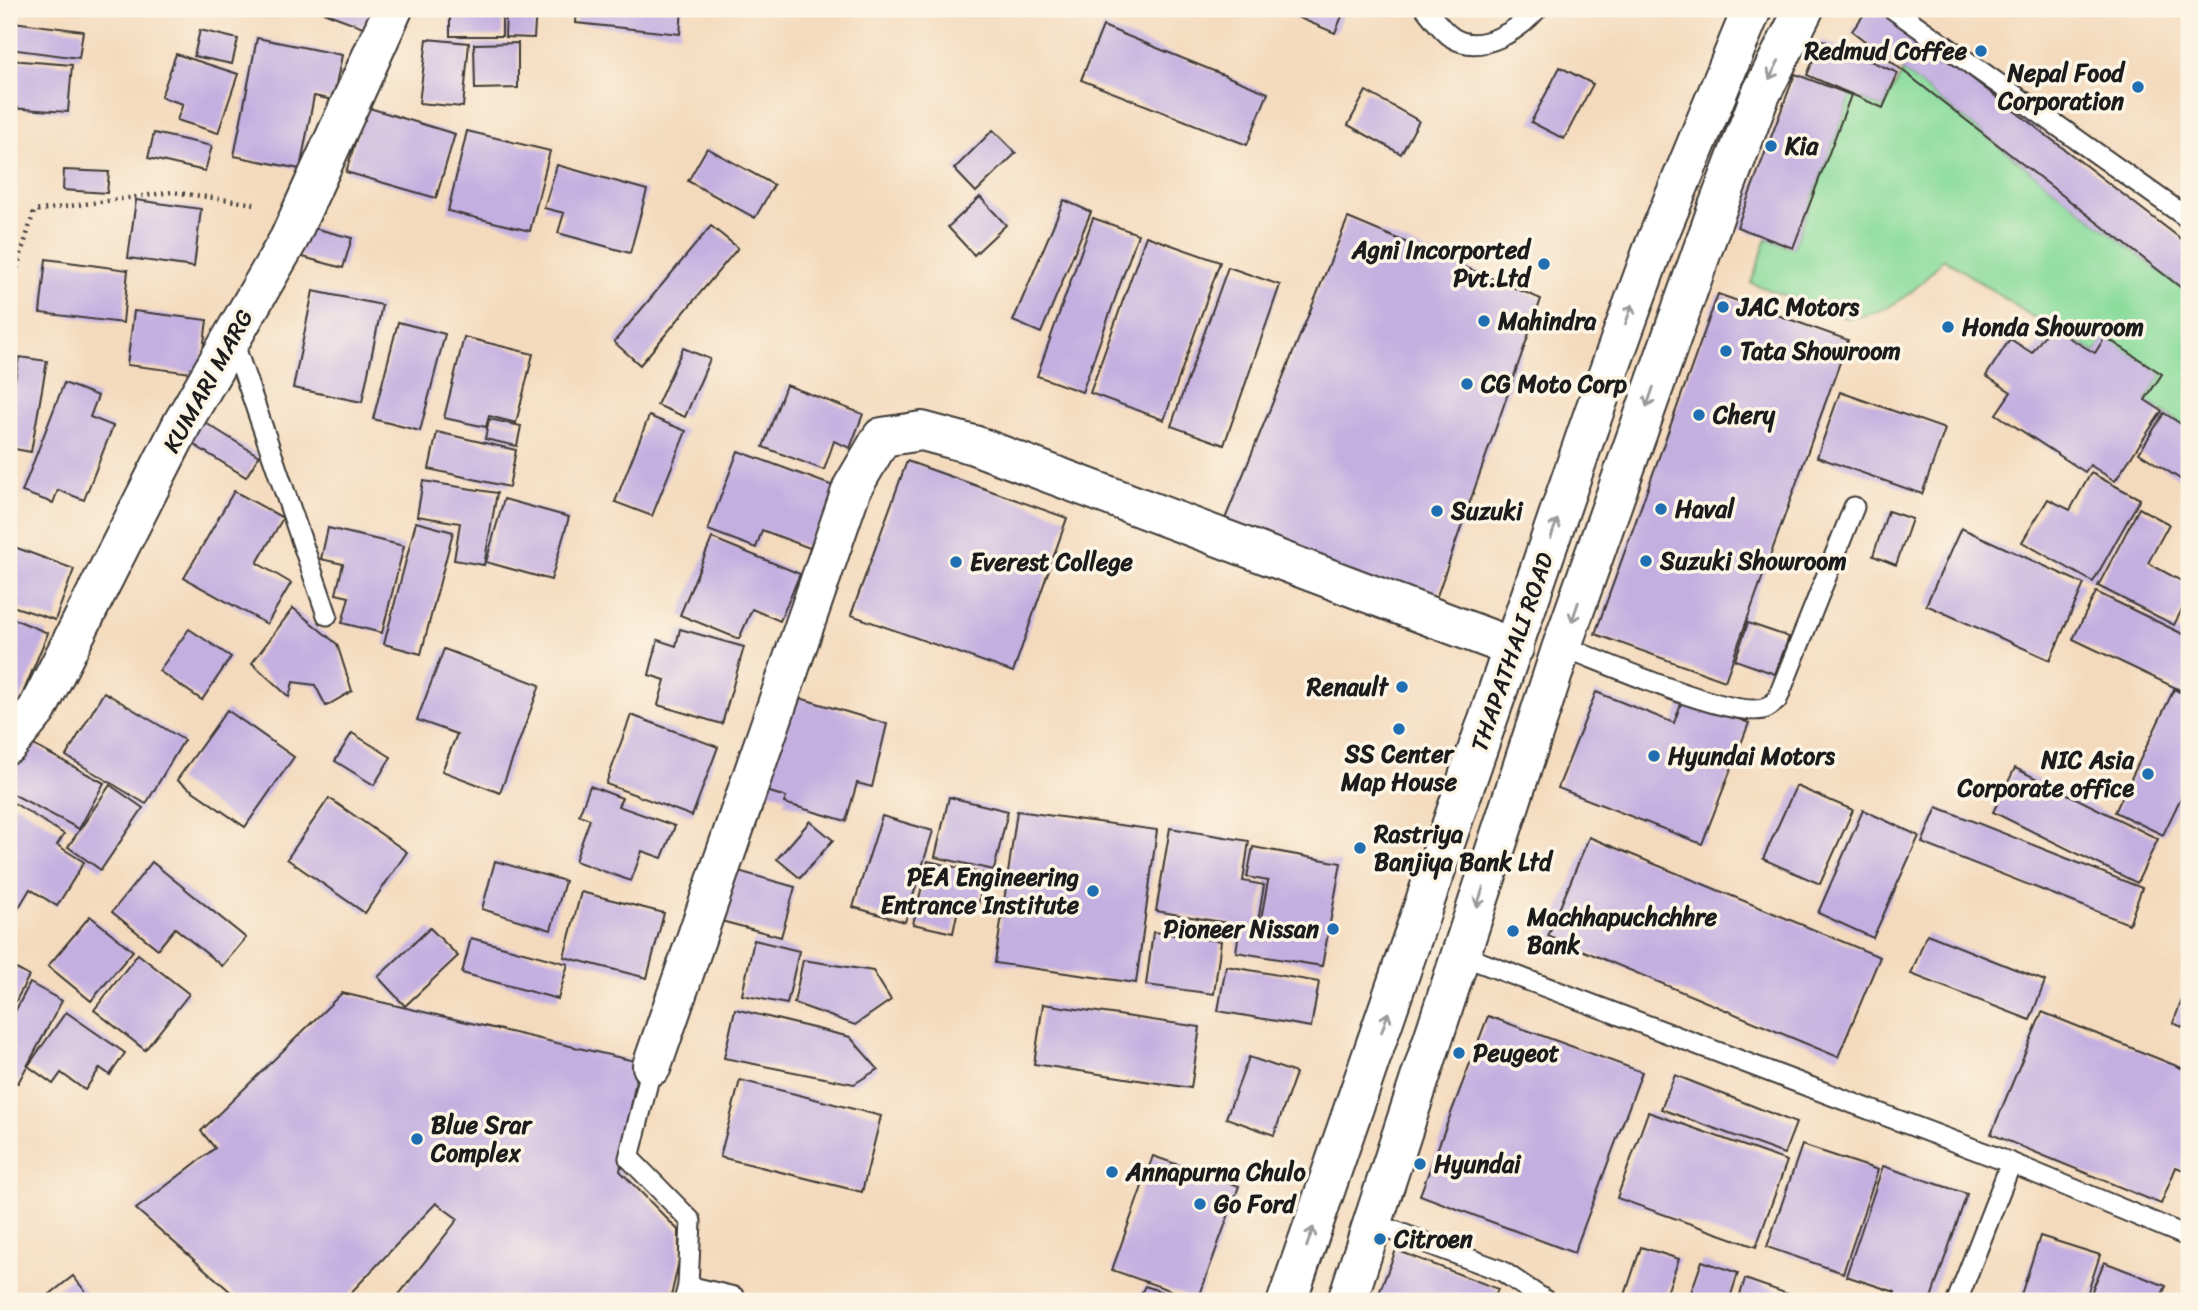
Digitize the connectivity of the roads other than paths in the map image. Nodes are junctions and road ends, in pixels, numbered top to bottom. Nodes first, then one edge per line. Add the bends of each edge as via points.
1 (393, 9) edge
2 (1426, 9) edge
3 (1537, 9) edge
4 (1752, 9) edge
5 (1804, 9) edge
6 (1893, 9) edge
7 (2189, 219) edge
8 (232, 338) junction
9 (1854, 507) dead end
10 (327, 615) dead end
11 (1562, 646) junction
12 (1514, 648) junction
13 (9, 744) edge
14 (1461, 955) junction
15 (652, 1066) joint
16 (2011, 1163) junction
17 (1373, 1223) junction
18 (2189, 1237) edge
19 (686, 1294) edge
20 (732, 1301) edge
21 (1287, 1301) edge
22 (1347, 1301) edge
23 (1546, 1301) edge
24 (1957, 1301) edge

1 - 8 main road, KUMARI MARG via 289,239
2 - 3 lane via 1454,39 1475,42 1510,32
12 -> 4 main road, THAPATHALI ROAD via 1653,249
5 -> 11 main road, THAPATHALI ROAD via 1760,96 1717,209
6 - 7 lane
8 - 10 lane
8 - 13 main road, KUMARI MARG via 181,424 37,709
9 - 11 lane via 1777,700 1764,709 1715,703
11 -> 14 main road, THAPATHALI ROAD
12 - 15 main road via 974,445 922,431 882,437 852,488
21 -> 12 main road, THAPATHALI ROAD
14 - 16 lane
14 - 17 main road, THAPATHALI ROAD
15 - 19 lane via 629,1158 691,1221
16 - 18 lane
16 - 24 lane
17 - 22 main road, THAPATHALI ROAD
17 - 23 lane via 1502,1271
19 - 20 lane via 734,1297

